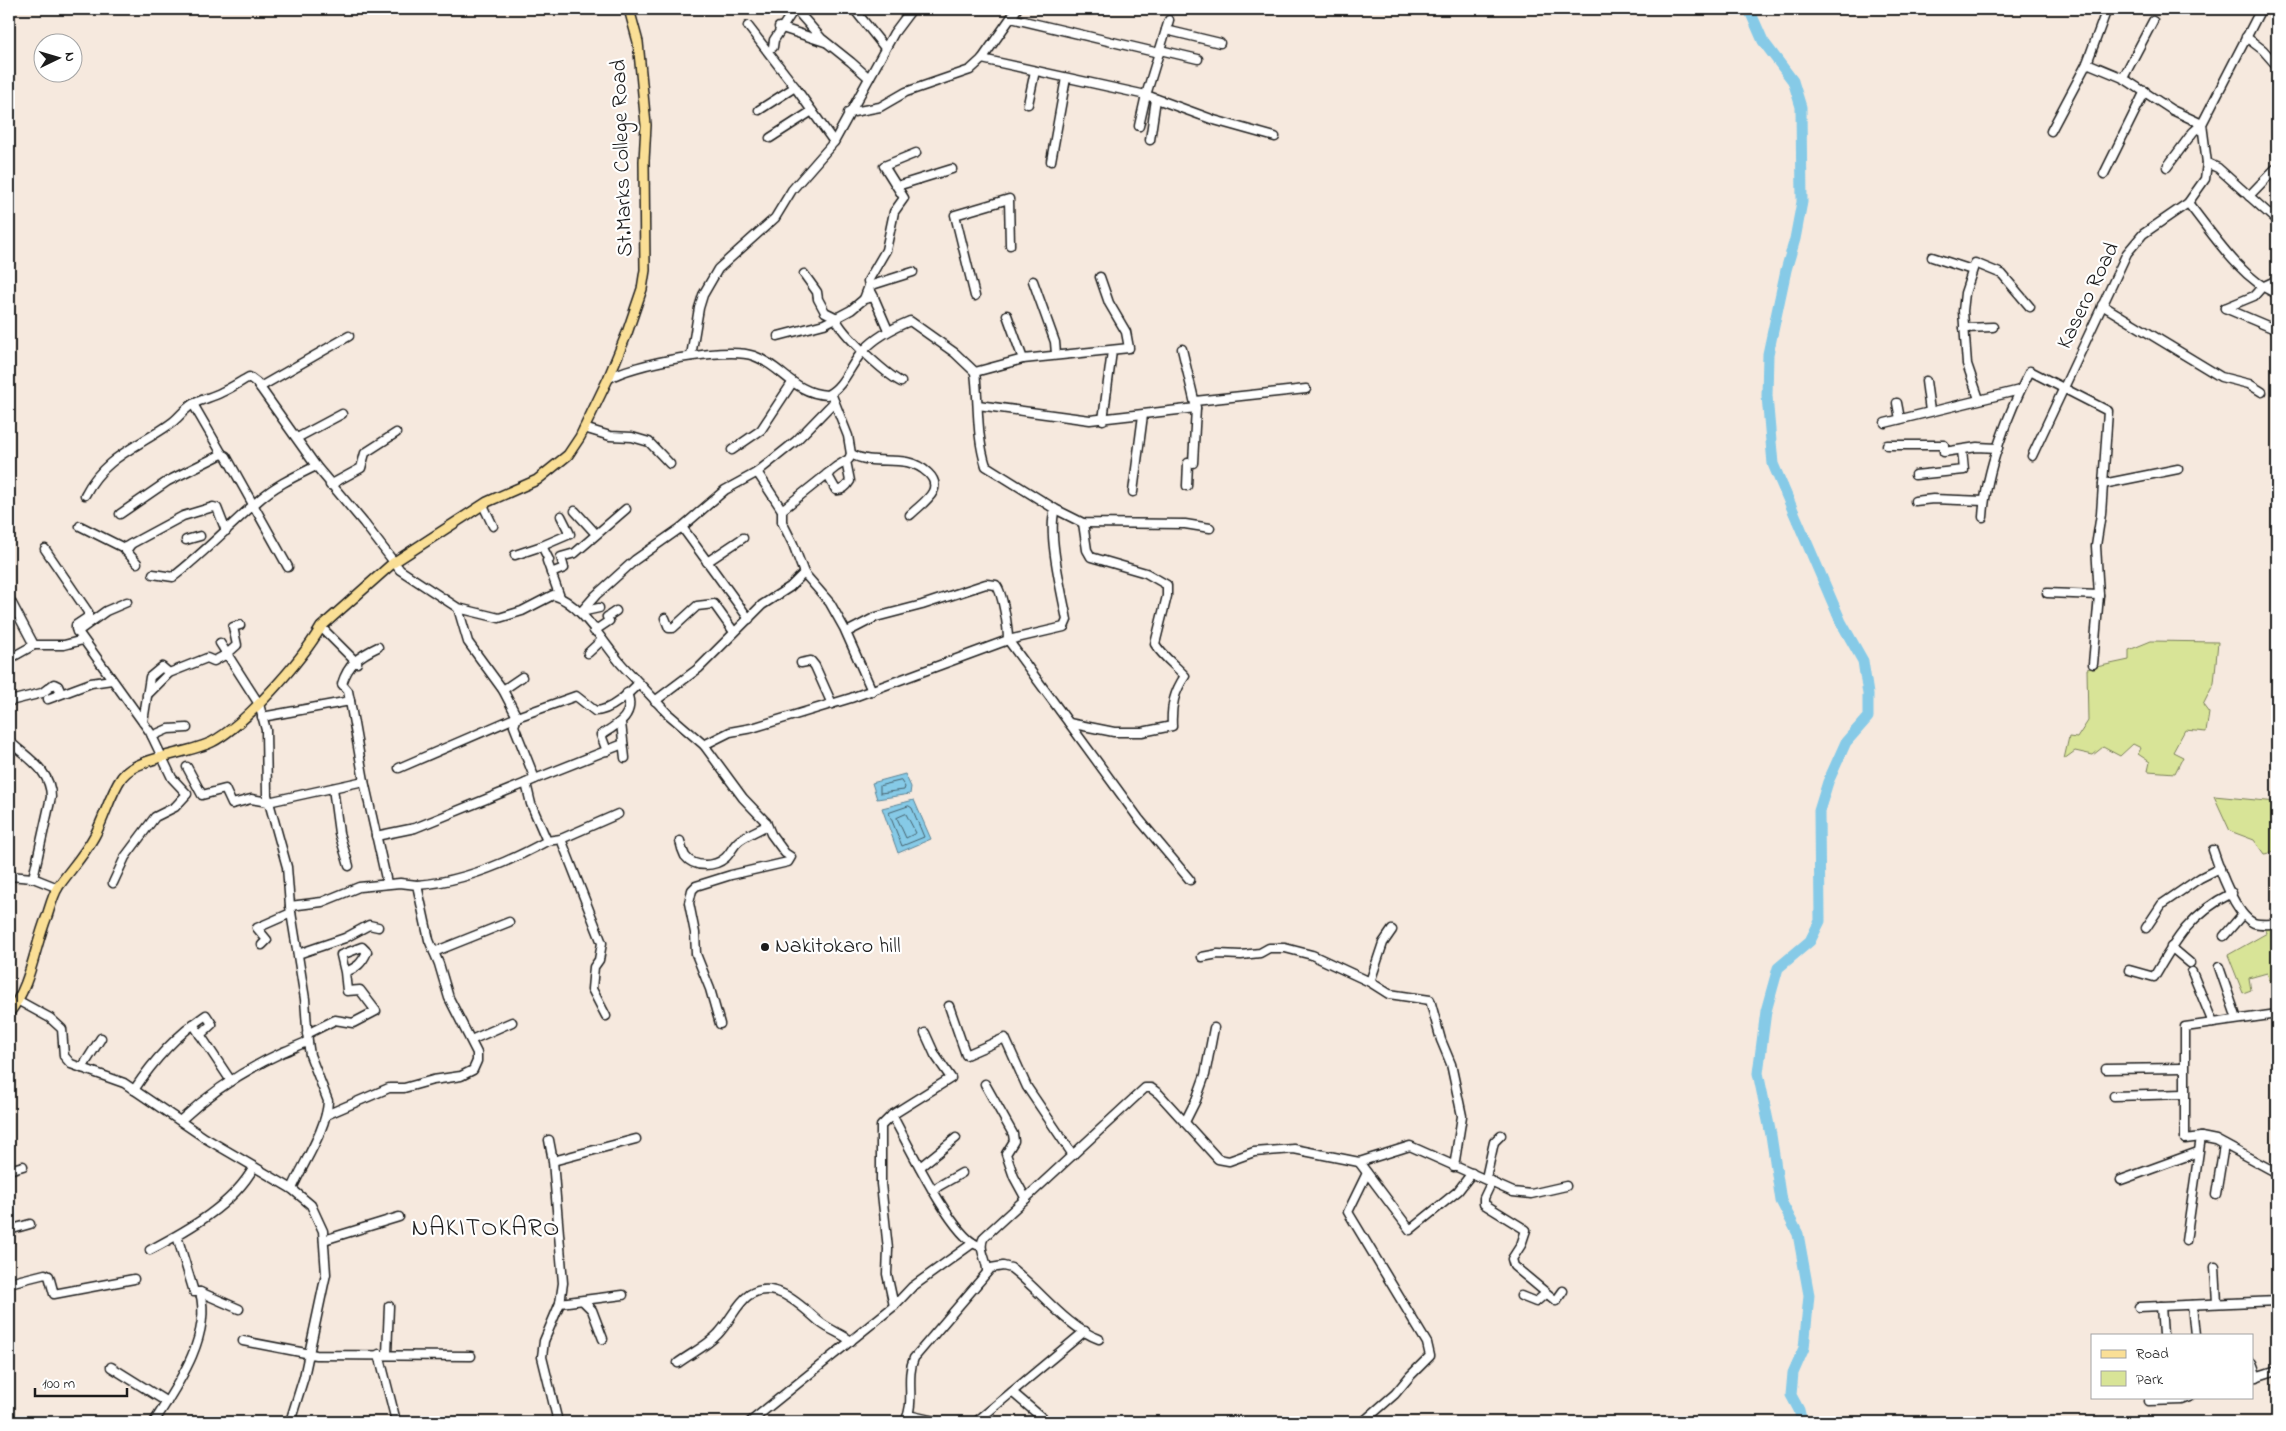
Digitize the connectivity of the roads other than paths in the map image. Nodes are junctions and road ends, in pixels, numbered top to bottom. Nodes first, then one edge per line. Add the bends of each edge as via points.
1 (629, 9) edge
2 (854, 9) edge
3 (912, 9) edge
4 (1017, 9) edge
5 (2107, 9) edge
6 (2261, 9) edge
7 (1011, 18) junction
8 (1169, 20) dead end
9 (2153, 22) dead end
10 (748, 26) dead end
11 (781, 27) junction
12 (1166, 30) junction
13 (2246, 37) junction
14 (827, 43) junction
15 (1220, 43) dead end
16 (772, 47) dead end
17 (885, 48) junction
18 (1159, 52) junction
19 (982, 59) junction
20 (1198, 59) dead end
21 (2087, 63) junction
22 (2277, 66) edge
23 (1035, 71) junction
24 (869, 78) junction
25 (1066, 78) junction
26 (2123, 78) junction
27 (795, 87) junction
28 (2145, 91) junction
29 (1146, 95) junction
30 (1156, 99) junction
31 (1028, 104) dead end
32 (759, 110) dead end
33 (812, 111) junction
34 (848, 113) junction
35 (2202, 124) junction
36 (1139, 126) dead end
37 (2051, 131) dead end
38 (1275, 137) dead end
39 (770, 138) dead end
40 (1150, 140) dead end
41 (834, 142) junction
42 (916, 153) dead end
43 (1051, 161) dead end
44 (2207, 163) junction
45 (2167, 167) dead end
46 (952, 169) dead end
47 (2275, 169) dead end
48 (2104, 174) dead end
49 (897, 186) junction
50 (2249, 196) junction
51 (2188, 203) junction
52 (2277, 221) edge
53 (1010, 245) dead end
54 (1932, 257) dead end
55 (1972, 270) junction
56 (913, 272) dead end
57 (804, 274) dead end
58 (1100, 277) dead end
59 (1033, 280) dead end
60 (2277, 280) edge
61 (869, 286) junction
62 (2262, 287) junction
63 (2277, 294) edge
64 (975, 296) dead end
65 (874, 297) junction
66 (864, 299) junction
67 (2102, 305) junction
68 (2030, 307) dead end
69 (1007, 315) dead end
70 (836, 318) junction
71 (1993, 327) dead end
72 (1964, 328) junction
73 (888, 330) junction
74 (2277, 330) edge
75 (349, 336) dead end
76 (778, 336) dead end
77 (1182, 349) dead end
78 (863, 351) junction
79 (1112, 351) junction
80 (1056, 354) junction
81 (691, 356) junction
82 (1023, 359) junction
83 (975, 372) junction
84 (608, 379) junction
85 (1926, 381) dead end
86 (901, 382) dead end
87 (792, 383) junction
88 (260, 387) junction
89 (2064, 388) junction
90 (1306, 389) dead end
91 (2020, 390) junction
92 (2262, 392) dead end
93 (830, 393) junction
94 (1979, 398) junction
95 (834, 402) junction
96 (1897, 403) dead end
97 (193, 404) junction
98 (1196, 404) junction
99 (978, 405) junction
100 (1930, 411) junction
101 (342, 414) dead end
102 (1143, 415) junction
103 (1900, 419) junction
104 (1103, 420) junction
105 (1885, 423) dead end
106 (584, 428) junction
107 (396, 433) dead end
108 (297, 438) junction
109 (1888, 445) dead end
110 (1998, 448) junction
111 (732, 450) dead end
112 (1962, 450) junction
113 (222, 454) junction
114 (2032, 456) dead end
115 (848, 458) junction
116 (670, 464) dead end
117 (316, 466) junction
118 (2178, 469) dead end
119 (756, 473) junction
120 (827, 474) junction
121 (1915, 475) dead end
122 (2103, 484) junction
123 (330, 485) junction
124 (1187, 486) dead end
125 (1133, 492) dead end
126 (85, 495) dead end
127 (1915, 501) dead end
128 (1984, 501) junction
129 (483, 505) junction
130 (254, 506) junction
131 (626, 509) dead end
132 (1055, 509) junction
133 (575, 510) dead end
134 (782, 510) junction
135 (120, 514) dead end
136 (910, 515) dead end
137 (561, 516) dead end
138 (1983, 517) dead end
139 (1083, 523) junction
140 (80, 526) dead end
141 (493, 526) dead end
142 (682, 527) junction
143 (1210, 528) dead end
144 (226, 532) junction
145 (596, 534) junction
146 (200, 536) dead end
147 (743, 538) dead end
148 (186, 540) dead end
149 (131, 544) junction
150 (542, 546) junction
151 (45, 549) dead end
152 (515, 555) dead end
153 (707, 562) junction
154 (137, 563) dead end
155 (393, 563) junction
156 (288, 567) dead end
157 (551, 573) junction
158 (804, 573) junction
159 (153, 574) dead end
160 (2047, 592) dead end
161 (2099, 595) junction
162 (560, 597) junction
163 (9, 598) edge
164 (127, 602) dead end
165 (458, 608) junction
166 (599, 608) dead end
167 (616, 611) dead end
168 (582, 612) junction
169 (665, 618) dead end
170 (749, 619) junction
171 (240, 625) dead end
172 (321, 627) junction
173 (594, 631) junction
174 (78, 632) junction
175 (734, 632) junction
176 (847, 632) junction
177 (83, 640) junction
178 (602, 640) junction
179 (1008, 640) junction
180 (220, 643) dead end
181 (34, 645) junction
182 (378, 647) dead end
183 (588, 653) dead end
184 (227, 654) junction
185 (9, 659) edge
186 (355, 661) junction
187 (801, 663) dead end
188 (2093, 664) dead end
189 (522, 678) dead end
190 (112, 680) junction
191 (639, 683) junction
192 (504, 690) junction
193 (872, 691) junction
194 (627, 693) junction
195 (61, 694) junction
196 (48, 699) dead end
197 (10, 701) dead end
198 (350, 701) junction
199 (655, 701) junction
200 (259, 704) junction
201 (832, 704) junction
202 (517, 717) junction
203 (262, 718) junction
204 (143, 722) junction
205 (621, 723) junction
206 (1069, 723) junction
207 (188, 728) dead end
208 (152, 736) junction
209 (9, 741) edge
210 (623, 744) junction
211 (704, 745) junction
212 (607, 751) junction
213 (160, 758) junction
214 (625, 758) dead end
215 (187, 767) dead end
216 (399, 768) dead end
217 (535, 779) junction
218 (364, 781) junction
219 (526, 783) junction
220 (333, 788) junction
221 (268, 802) junction
222 (618, 814) dead end
223 (766, 822) junction
224 (376, 836) junction
225 (561, 839) junction
226 (547, 840) junction
227 (680, 841) dead end
228 (2213, 850) dead end
229 (349, 866) dead end
230 (2220, 868) junction
231 (9, 876) edge
232 (33, 878) junction
233 (1190, 880) dead end
234 (113, 883) dead end
235 (387, 883) junction
236 (417, 885) junction
237 (58, 888) junction
238 (2232, 893) junction
239 (291, 910) junction
240 (2242, 915) junction
241 (509, 922) dead end
242 (2277, 924) edge
243 (378, 927) dead end
244 (2146, 928) dead end
245 (1392, 930) dead end
246 (2224, 936) dead end
247 (262, 945) dead end
248 (2171, 948) junction
249 (434, 952) junction
250 (298, 954) junction
251 (1202, 956) dead end
252 (2190, 963) dead end
253 (2218, 967) dead end
254 (2129, 970) dead end
255 (345, 972) dead end
256 (2192, 972) dead end
257 (1370, 982) junction
258 (19, 1001) junction
259 (948, 1006) dead end
260 (9, 1014) edge
261 (2277, 1014) edge
262 (606, 1016) dead end
263 (2237, 1019) junction
264 (512, 1022) dead end
265 (2213, 1023) junction
266 (193, 1024) junction
267 (720, 1024) dead end
268 (1214, 1028) dead end
269 (925, 1033) dead end
270 (307, 1034) junction
271 (200, 1035) junction
272 (101, 1038) dead end
273 (471, 1040) junction
274 (308, 1042) junction
275 (82, 1068) junction
276 (2183, 1068) junction
277 (2106, 1069) dead end
278 (231, 1081) junction
279 (985, 1084) dead end
280 (134, 1090) junction
281 (2184, 1094) junction
282 (2114, 1096) dead end
283 (326, 1115) junction
284 (892, 1115) junction
285 (181, 1120) junction
286 (1185, 1122) junction
287 (1501, 1135) dead end
288 (2201, 1137) junction
289 (956, 1138) dead end
290 (636, 1139) dead end
291 (549, 1140) dead end
292 (2224, 1145) junction
293 (2198, 1152) junction
294 (1073, 1155) junction
295 (553, 1161) junction
296 (1359, 1162) junction
297 (23, 1166) dead end
298 (254, 1167) junction
299 (920, 1167) junction
300 (1454, 1167) junction
301 (9, 1170) edge
302 (962, 1173) dead end
303 (1367, 1173) junction
304 (1472, 1173) junction
305 (2277, 1173) edge
306 (1489, 1179) junction
307 (2121, 1180) dead end
308 (1566, 1186) dead end
309 (292, 1189) junction
310 (933, 1191) junction
311 (2216, 1195) dead end
312 (1026, 1199) junction
313 (398, 1217) dead end
314 (30, 1224) dead end
315 (9, 1230) edge
316 (177, 1236) junction
317 (324, 1240) junction
318 (2186, 1242) dead end
319 (973, 1243) junction
320 (981, 1246) junction
321 (150, 1250) dead end
322 (2215, 1267) dead end
323 (987, 1272) junction
324 (134, 1280) dead end
325 (9, 1283) edge
326 (1563, 1291) dead end
327 (200, 1292) junction
328 (1545, 1294) junction
329 (623, 1296) dead end
330 (1522, 1296) dead end
331 (583, 1301) junction
332 (2277, 1301) edge
333 (560, 1303) junction
334 (2217, 1304) junction
335 (2192, 1305) junction
336 (390, 1306) dead end
337 (894, 1306) junction
338 (2162, 1306) junction
339 (2139, 1307) dead end
340 (239, 1309) dead end
341 (1085, 1331) junction
342 (2163, 1334) edge
343 (2194, 1334) edge
344 (602, 1339) dead end
345 (1098, 1339) dead end
346 (243, 1341) dead end
347 (851, 1341) junction
348 (309, 1353) junction
349 (383, 1354) junction
350 (471, 1356) dead end
351 (678, 1363) dead end
352 (111, 1367) dead end
353 (2277, 1370) edge
354 (2255, 1377) edge
355 (1012, 1392) junction
356 (2187, 1398) edge
357 (2148, 1401) dead end
358 (168, 1402) junction
359 (395, 1417) dead end
360 (907, 1419) edge
361 (154, 1422) edge
362 (290, 1422) edge
363 (558, 1422) edge
364 (750, 1422) edge
365 (939, 1422) edge
366 (976, 1422) edge
367 (1047, 1422) edge
368 (1362, 1422) edge

1 - 84 main road, St.Marks College Road via 638,42 646,125 645,270 642,289
2 - 17 street
3 - 17 street
4 - 7 street
5 - 21 street
6 - 13 street
7 - 18 street
7 - 19 street
8 - 12 street
9 - 26 street
10 - 27 street
11 - 14 street
11 - 14 street via 796,12
11 - 16 street
12 - 15 street
12 - 18 street
13 - 22 street via 2264,50
13 - 35 street
14 - 24 street
17 - 24 street
18 - 20 street
18 - 29 street
19 - 23 street
19 - 34 street via 970,70 906,92 880,107
21 - 26 street
21 - 37 street
23 - 25 street
23 - 31 street
24 - 34 street
25 - 29 street
25 - 43 street
26 - 28 street
27 - 32 street
27 - 33 street
28 - 35 street via 2172,110
28 - 48 street
29 - 30 street
29 - 36 street
30 - 38 street
30 - 40 street
33 - 39 street
33 - 41 street
34 - 41 street
35 - 44 street, Kasero Road
35 - 45 street
41 - 81 street via 792,190 775,218 718,269 703,295
42 - 49 street via 884,166
44 - 50 street via 2218,168
44 - 51 street, Kasero Road via 2205,178
46 - 49 street
47 - 50 street
49 - 61 street via 904,198 894,212 886,250 868,281
50 - 52 street
51 - 62 street via 2246,273
51 - 67 street, Kasero Road via 2137,240 2127,253
53 - 64 street via 1009,199 955,214
54 - 55 street
55 - 68 street via 1975,263 2002,274
55 - 72 street via 1965,293
56 - 61 street
57 - 70 street via 817,292 825,312
58 - 79 street via 1109,303 1126,332 1129,348
59 - 80 street via 1056,342
60 - 62 street
61 - 65 street
61 - 66 street
62 - 63 street
62 - 74 street via 2254,296 2225,308
65 - 66 street
65 - 73 street
66 - 70 street
67 - 89 street, Kasero Road
67 - 92 street via 2220,377 2238,380
69 - 82 street
70 - 76 street
70 - 78 street via 837,324
71 - 72 street
72 - 94 street via 1967,364
73 - 78 street
73 - 83 street via 910,321 955,353
75 - 88 street
77 - 98 street
78 - 86 street
78 - 93 street via 839,386
79 - 80 street
79 - 104 street
80 - 82 street
81 - 84 street via 623,370
81 - 87 street via 752,355 767,362
82 - 83 street
83 - 99 street
84 - 106 main road, St.Marks College Road
85 - 100 street
87 - 93 street via 805,391
87 - 111 street via 761,430
88 - 97 street via 249,376 223,392
88 - 108 street
89 - 91 street via 2030,371
89 - 114 street, Kasero Road
89 - 122 street via 2108,411
90 - 98 street
91 - 94 street
91 - 110 street
93 - 95 street
94 - 100 street
95 - 115 street via 848,436
95 - 119 street via 796,441
96 - 103 street
97 - 113 street
97 - 126 street via 158,433 101,470
98 - 102 street
98 - 124 street
99 - 104 street
99 - 132 street via 977,427 986,466
100 - 103 street
101 - 108 street
102 - 104 street
102 - 125 street
103 - 105 street
106 - 116 street via 649,442
106 - 129 main road, St.Marks College Road via 568,455 537,480
107 - 123 street via 365,453 361,468
108 - 117 street
109 - 112 street via 1944,445 1944,452
110 - 112 street
110 - 128 street
112 - 121 street via 1964,470
113 - 130 street
113 - 135 street via 168,481
115 - 120 street
115 - 120 street via 850,481 846,487 836,490
115 - 136 street via 909,461 920,465 935,485 930,497
117 - 123 street
117 - 130 street via 285,482
118 - 122 street
119 - 134 street
119 - 142 street via 725,490
120 - 134 street
122 - 161 street via 2096,546
123 - 155 street via 364,523
127 - 128 street
128 - 138 street
129 - 141 street
129 - 155 main road, St.Marks College Road
130 - 144 street
130 - 156 street
131 - 145 street
132 - 139 street
132 - 179 street via 1053,541 1066,624
133 - 145 street
134 - 158 street via 782,522
137 - 150 street via 570,534
139 - 143 street via 1185,524
139 - 206 street via 1086,544 1095,560 1146,573 1167,585 1155,644 1185,676 1172,701 1172,726 1142,732 1114,732
140 - 149 street via 124,548
142 - 153 street
142 - 168 street via 635,560
144 - 149 street via 217,508 213,507 183,516
144 - 159 street via 173,577
145 - 157 street via 575,553 561,557 564,568
146 - 148 street
147 - 153 street
149 - 154 street via 126,551
150 - 152 street
150 - 157 street
151 - 174 street via 88,612 88,617 76,625
153 - 170 street
155 - 165 street
155 - 172 main road, St.Marks College Road
157 - 162 street
158 - 170 street via 762,604
158 - 176 street via 830,603
160 - 161 street
161 - 188 street
162 - 165 street via 553,595 522,611 499,618
162 - 168 street
163 - 181 street
164 - 174 street via 106,611
165 - 192 street via 468,642
166 - 168 street
167 - 173 street via 607,617 609,621
168 - 173 street
169 - 175 street via 669,628 673,628 697,606 714,604
170 - 175 street
171 - 184 street via 233,627 237,645
172 - 186 street
172 - 200 main road, St.Marks College Road via 313,641
173 - 178 street
174 - 177 street
175 - 199 street via 699,668
176 - 179 street via 876,617 991,583 998,587 1000,593
176 - 193 street
177 - 181 street via 64,645
177 - 190 street
178 - 183 street
178 - 191 street
179 - 193 street
179 - 206 street
180 - 184 street
181 - 185 street
182 - 186 street
184 - 200 street
184 - 204 street via 214,661 207,658 169,673 146,695
186 - 198 street via 342,684
187 - 201 street via 811,661 815,666
189 - 192 street
190 - 195 street via 91,683
190 - 204 street
191 - 194 street
191 - 199 street
192 - 202 street
193 - 201 street
194 - 202 street via 602,710 595,711 576,696
194 - 205 street via 629,712
195 - 196 street
195 - 197 street via 54,684 42,693
198 - 203 street
198 - 218 street
199 - 211 street
200 - 203 street
200 - 213 main road, St.Marks College Road via 215,740
201 - 211 street via 730,732
202 - 216 street
202 - 217 street via 514,726
203 - 221 street via 266,730
204 - 208 street
205 - 210 street
205 - 212 street via 601,735
206 - 233 street via 1139,819
207 - 208 street
208 - 213 street
209 - 232 street via 47,775 51,785
210 - 212 street
210 - 214 street
211 - 223 street via 743,798
212 - 217 street
213 - 234 street via 187,794 175,807 155,817 125,858
213 - 237 main road, St.Marks College Road via 134,766 122,777 95,836
215 - 221 street via 202,795 225,789 232,804 251,799
217 - 219 street
218 - 220 street
218 - 224 street
219 - 224 street via 415,828
219 - 226 street via 531,804
220 - 221 street
220 - 229 street via 339,833
221 - 239 street via 287,867
222 - 225 street
223 - 227 street via 764,827 736,844 722,861 712,865 690,861
223 - 267 street via 771,834 791,857 788,862 696,886 689,903 696,954
224 - 235 street
225 - 226 street
225 - 262 street via 602,944 594,967 592,989
226 - 236 street via 529,851 458,879
228 - 230 street
230 - 238 street
230 - 244 street via 2162,904
231 - 232 street
232 - 237 street
235 - 236 street
235 - 239 street via 359,887
236 - 249 street
237 - 258 main road, St.Marks College Road
238 - 240 street
238 - 248 street via 2213,902 2191,921
239 - 247 street via 257,928 267,940
239 - 250 street
240 - 242 street via 2254,923
240 - 246 street
241 - 249 street
243 - 250 street via 369,925 345,938
245 - 257 street via 1383,943
248 - 252 street
248 - 254 street via 2154,977
249 - 273 street via 456,1015
250 - 270 street
251 - 257 street via 1241,955 1260,953 1269,948 1285,948 1312,955
253 - 263 street
255 - 270 street via 347,991 360,990 376,1011 353,1023 335,1020
256 - 265 street
257 - 300 street via 1390,994 1430,1000 1451,1064 1462,1116
258 - 260 main road, St.Marks College Road
258 - 275 street via 50,1018 62,1029 64,1056 71,1064
259 - 294 street via 966,1055 1005,1038 1027,1087
261 - 263 street
263 - 265 street
264 - 273 street
265 - 276 street via 2185,1027
266 - 271 street
266 - 271 street via 206,1015 212,1024
266 - 280 street via 150,1067
268 - 286 street via 1205,1075
269 - 284 street via 951,1078
270 - 274 street
271 - 278 street
272 - 275 street
273 - 283 street via 477,1053 473,1070 461,1076 389,1088
274 - 278 street via 262,1061
274 - 283 street via 328,1101
275 - 280 street via 124,1083
276 - 277 street
276 - 281 street
278 - 285 street
279 - 312 street via 1013,1134 1014,1141 1006,1154
280 - 285 street
281 - 282 street
281 - 288 street via 2185,1139
283 - 309 street
284 - 299 street
284 - 337 street via 880,1126 887,1274
285 - 298 street
286 - 294 street via 1159,1094 1145,1088
286 - 296 street via 1218,1159 1224,1161 1254,1152 1294,1149
287 - 306 street via 1494,1142
288 - 292 street
288 - 293 street
289 - 299 street
290 - 295 street
291 - 295 street
292 - 305 street
292 - 311 street
293 - 307 street
293 - 318 street
294 - 312 street
295 - 333 street via 563,1283
296 - 300 street via 1410,1146
296 - 303 street
297 - 301 street
298 - 309 street
298 - 316 street via 234,1193
299 - 310 street
300 - 304 street
302 - 310 street
303 - 304 street via 1410,1230 1458,1191
303 - 368 street via 1348,1212 1427,1343 1430,1356 1395,1394
304 - 306 street
306 - 308 street via 1513,1192 1532,1194
306 - 328 street via 1484,1204 1526,1230 1512,1259 1514,1266
309 - 317 street via 311,1205
310 - 319 street via 961,1232
312 - 320 street via 984,1237
313 - 317 street
314 - 315 street
316 - 321 street
316 - 327 street via 194,1292
317 - 348 street via 324,1289
319 - 320 street
319 - 337 street via 912,1287
320 - 323 street
322 - 334 street
323 - 341 street via 996,1266 1010,1268
323 - 360 street via 914,1358
324 - 325 street via 54,1294 49,1276 45,1274
326 - 328 street via 1556,1301
327 - 340 street
327 - 358 street via 204,1317 197,1344
328 - 330 street via 1536,1302
329 - 331 street
331 - 333 street
331 - 344 street via 592,1310
332 - 334 street
333 - 363 street via 544,1341 542,1357
334 - 335 street
335 - 338 street
335 - 343 street
336 - 349 street
337 - 347 street
338 - 339 street
338 - 342 street
341 - 345 street
341 - 355 street
346 - 348 street
347 - 351 street via 786,1295 768,1289 741,1302 717,1336
347 - 364 street
348 - 349 street
348 - 362 street
349 - 350 street
349 - 359 street
352 - 358 street
353 - 354 street
355 - 366 street
355 - 367 street
356 - 357 street
358 - 361 street
360 - 365 street

